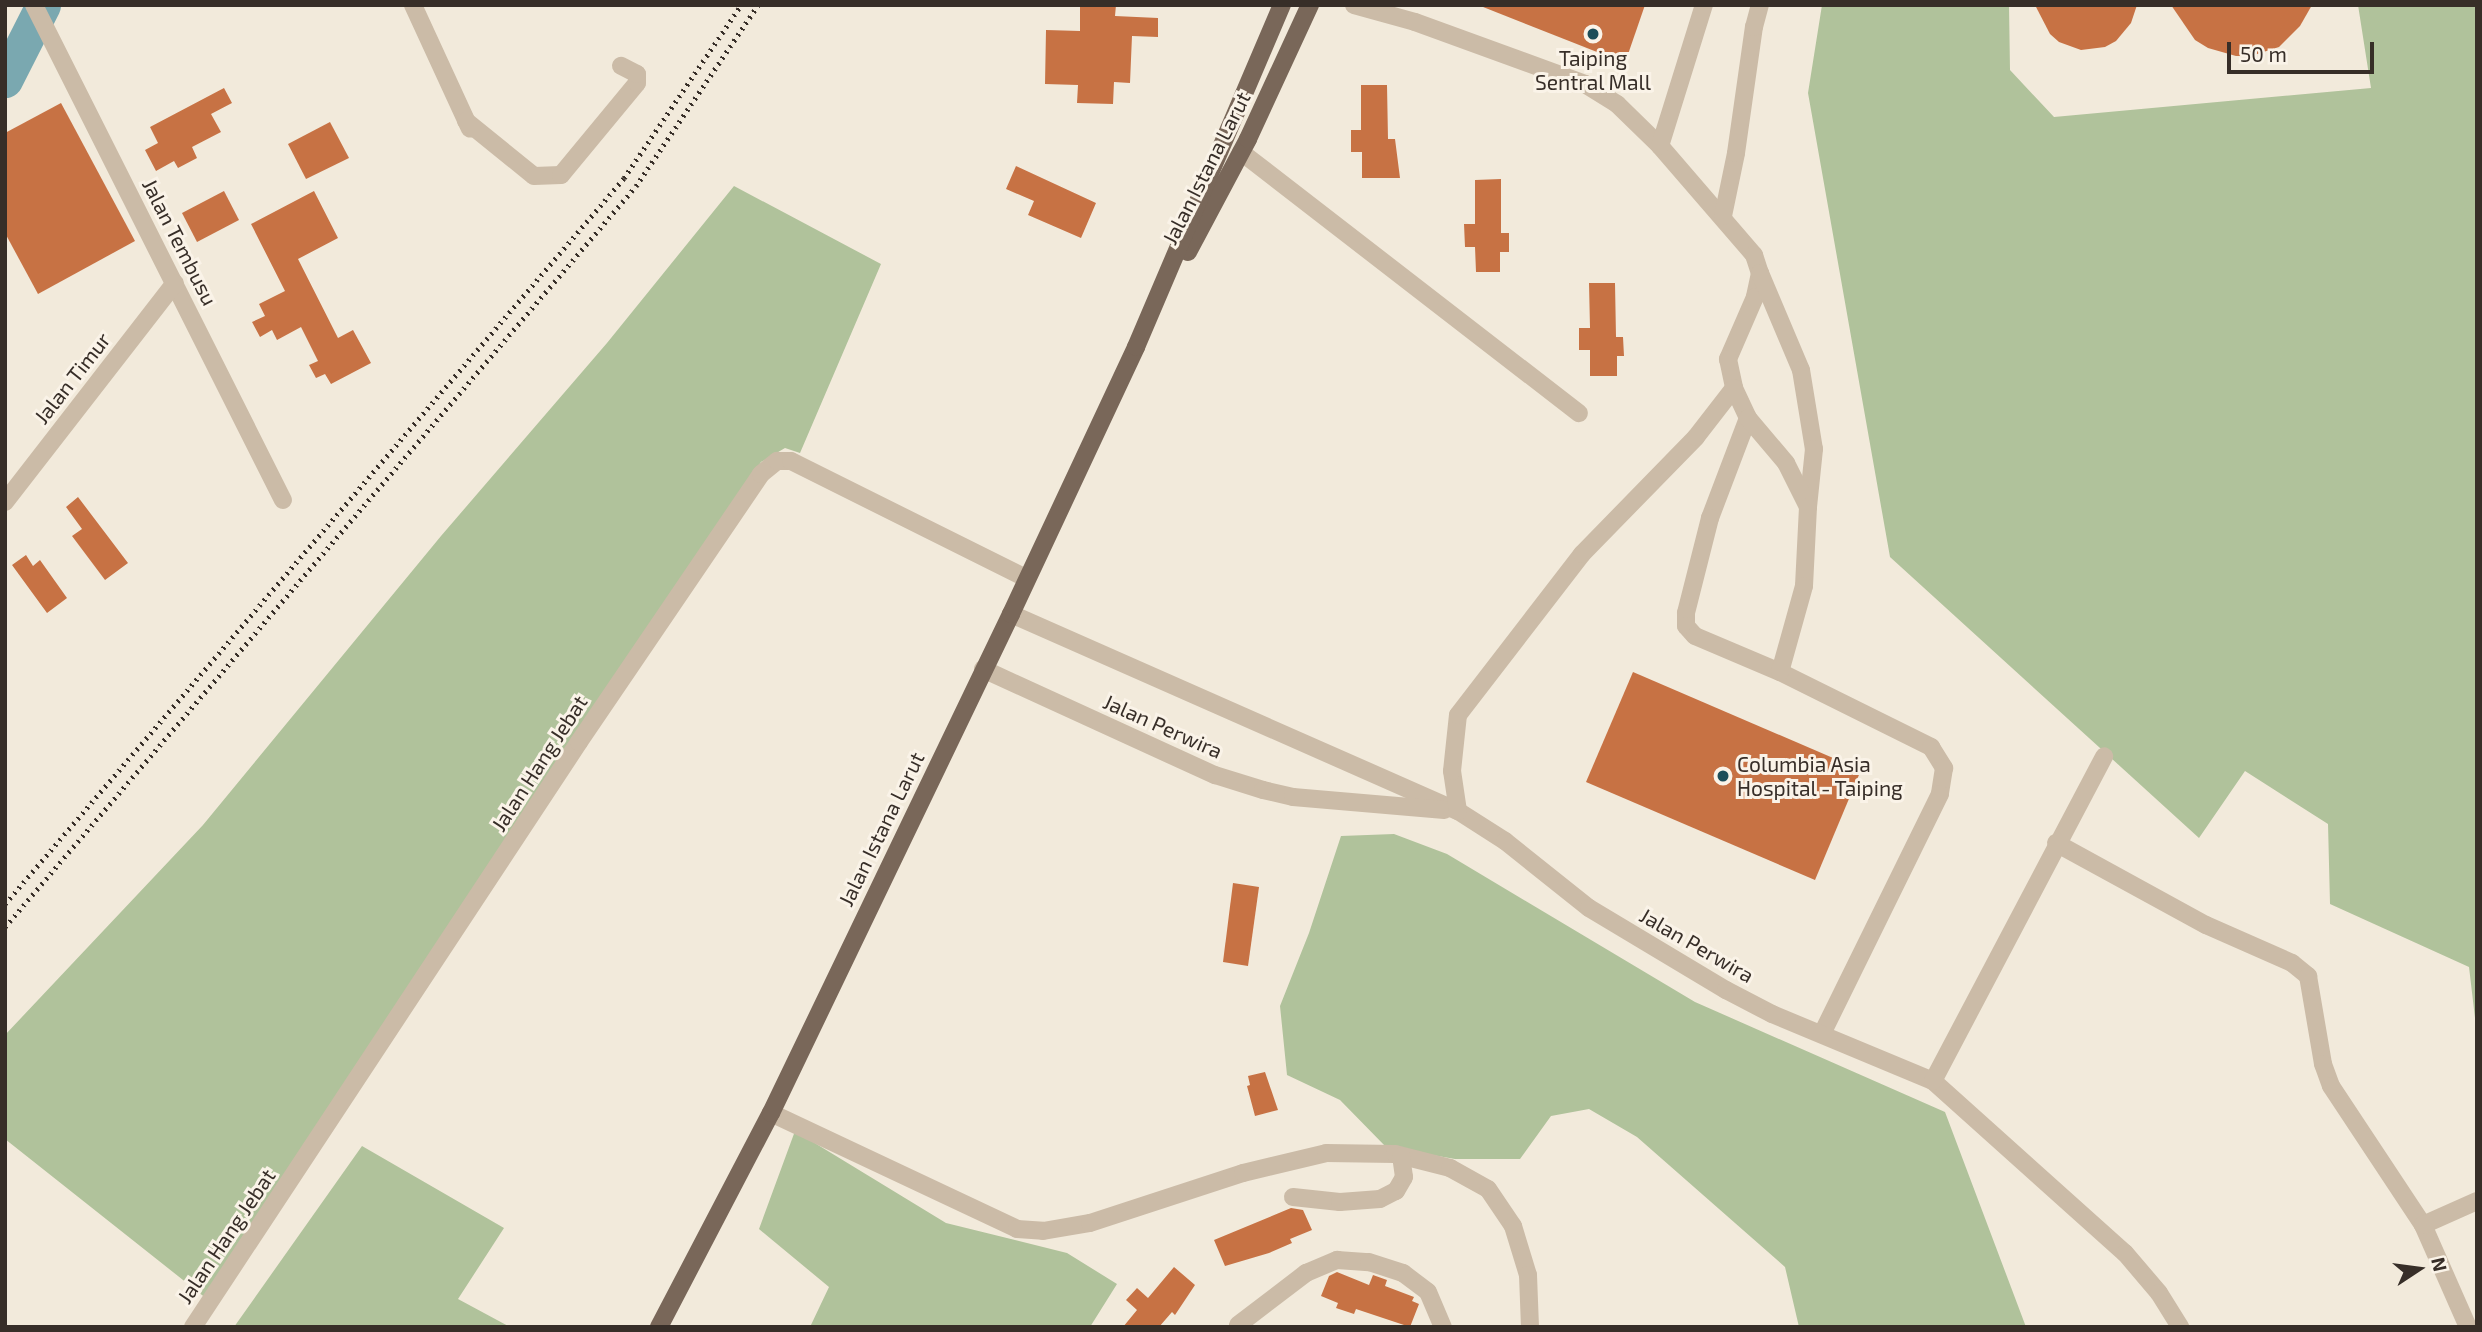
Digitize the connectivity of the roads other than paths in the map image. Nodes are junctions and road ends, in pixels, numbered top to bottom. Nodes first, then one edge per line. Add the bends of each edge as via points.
1 (34, 5) edge
2 (413, 5) edge
3 (1282, 5) edge
4 (1310, 5) edge
5 (1354, 5) edge
6 (1396, 5) edge
7 (1704, 5) edge
8 (1760, 5) edge
9 (1415, 22) junction
10 (621, 66) dead end
11 (466, 121) junction
12 (474, 138) dead end
13 (1660, 146) junction
14 (1241, 152) junction
15 (1723, 216) junction
16 (1760, 273) junction
17 (175, 282) junction
18 (1136, 347) junction
19 (1734, 388) junction
20 (1579, 413) dead end
21 (1748, 418) junction
22 (284, 500) dead end
23 (5, 502) edge
24 (1808, 507) junction
25 (1026, 578) junction
26 (1011, 614) junction
27 (983, 668) junction
28 (1780, 672) junction
29 (2104, 756) dead end
30 (1458, 811) junction
31 (2056, 843) junction
32 (1822, 1032) junction
33 (1933, 1081) junction
34 (771, 1113) junction
35 (1401, 1156) junction
36 (1293, 1197) dead end
37 (2477, 1202) edge
38 (2423, 1224) junction
39 (1238, 1325) dead end
40 (193, 1327) edge
41 (659, 1327) edge
42 (1443, 1327) edge
43 (1530, 1327) edge
44 (2180, 1327) edge
45 (2468, 1327) edge

1 - 17 street, Jalan Tembusu
2 - 11 street
3 - 18 main road, Jalan Istana Larut
4 - 14 main road, Jalan Istana Larut
5 - 9 street
6 - 9 street
7 - 13 street
8 - 15 street
9 - 13 street via 1585,84 1617,104
10 - 11 street via 637,74 637,83 561,175 534,176
11 - 12 street
13 - 15 street
14 - 18 main road, Jalan Istana Larut
14 - 20 street
15 - 16 street via 1754,255
16 - 19 street via 1755,297 1728,359
16 - 24 street via 1801,370 1814,449
17 - 22 street, Jalan Tembusu
17 - 23 street, Jalan Timur
18 - 25 main road, Jalan Istana Larut
19 - 21 street
19 - 30 street via 1696,437 1582,554 1458,715 1452,771
21 - 24 street via 1786,463
21 - 28 street via 1710,519 1686,626 1695,636
24 - 28 street via 1804,586
25 - 26 main road, Jalan Istana Larut
25 - 40 street, Jalan Hang Jebat via 791,461 776,461 761,474
26 - 27 main road, Jalan Istana Larut
26 - 30 street, Jalan Perwira
27 - 30 street, Jalan Perwira via 1215,775 1263,790 1293,797
27 - 34 main road, Jalan Istana Larut
28 - 32 street via 1931,747 1944,768 1940,794
29 - 31 street
30 - 32 street, Jalan Perwira via 1589,908 1738,996
31 - 33 street
31 - 38 street via 2308,975 2322,1064 2330,1086
32 - 33 street, Jalan Perwira
33 - 44 street, Jalan Perwira via 2125,1253
34 - 35 street via 1017,1229 1042,1231 1090,1223 1244,1173 1326,1153
34 - 41 main road, Jalan Istana Larut
35 - 36 street via 1404,1177 1396,1191 1380,1199 1339,1202
35 - 43 street via 1450,1168 1488,1189 1517,1238 1528,1275
37 - 38 street
38 - 45 street
39 - 42 street via 1306,1273 1337,1260 1369,1262 1403,1273 1428,1292

